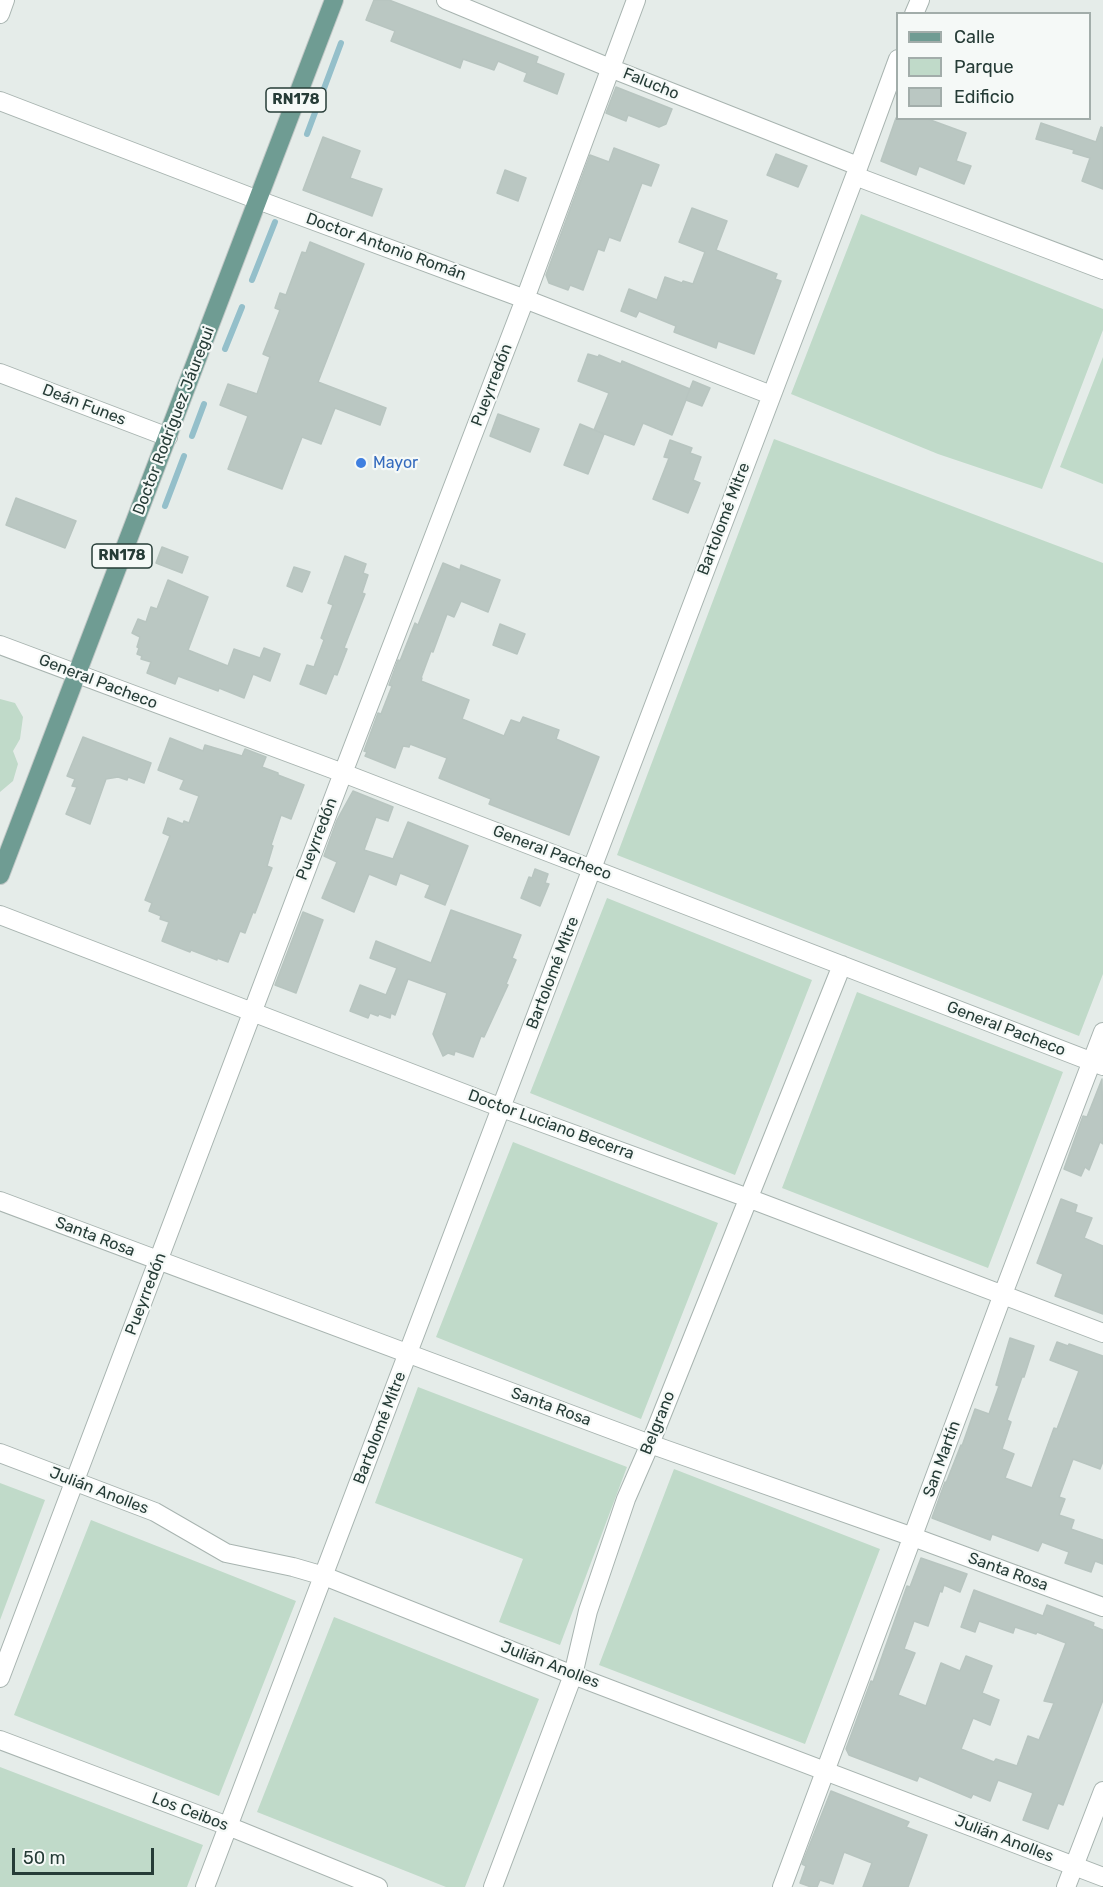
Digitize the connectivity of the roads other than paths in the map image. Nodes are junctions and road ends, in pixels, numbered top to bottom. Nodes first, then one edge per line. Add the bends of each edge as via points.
1 (5, 0) edge
2 (334, 0) edge
3 (446, 0) edge
4 (636, 0) edge
5 (0, 14) edge
6 (896, 62) edge
7 (610, 68) junction
8 (0, 101) edge
9 (856, 171) junction
10 (259, 200) junction
11 (1103, 270) edge
12 (525, 299) junction
13 (0, 373) edge
14 (771, 395) junction
15 (168, 437) junction
16 (0, 645) edge
17 (76, 674) junction
18 (343, 773) junction
19 (592, 869) junction
20 (0, 875) edge
21 (0, 915) edge
22 (842, 965) junction
23 (252, 1012) junction
24 (1103, 1032) edge
25 (1097, 1064) edge
26 (502, 1107) junction
27 (748, 1198) junction
28 (0, 1201) edge
29 (159, 1261) junction
30 (1003, 1294) junction
31 (1103, 1333) edge
32 (408, 1353) junction
33 (650, 1444) junction
34 (0, 1453) edge
35 (75, 1480) junction
36 (913, 1537) junction
37 (324, 1576) junction
38 (1103, 1607) edge
39 (573, 1675) junction
40 (0, 1678) edge
41 (0, 1740) edge
42 (826, 1770) junction
43 (1103, 1791) edge
44 (228, 1826) junction
45 (1075, 1866) junction
46 (1103, 1877) edge
47 (205, 1887) edge
48 (378, 1887) edge
49 (493, 1887) edge
50 (782, 1887) edge
51 (1066, 1887) edge

1 - 5 street
2 - 10 main road, Doctor Rodríguez Jáuregui / RN178
3 - 7 street, Falucho
4 - 7 street, Pueyrredón
6 - 9 street, Bartolomé Mitre
7 - 9 street, Falucho
7 - 12 street, Pueyrredón
8 - 10 street, Doctor Antonio Román
9 - 11 street, Falucho
9 - 14 street, Bartolomé Mitre
10 - 12 street, Doctor Antonio Román
10 - 15 main road, Doctor Rodríguez Jáuregui / RN178
12 - 14 street, Doctor Antonio Román
12 - 18 street, Pueyrredón
13 - 15 street, Deán Funes
14 - 19 street, Bartolomé Mitre
15 - 17 main road, Doctor Rodríguez Jáuregui / RN178
16 - 17 street, General Pacheco
17 - 18 street, General Pacheco
17 - 20 main road, Doctor Rodríguez Jáuregui / RN178
18 - 19 street, General Pacheco
18 - 23 street, Pueyrredón
19 - 22 street, General Pacheco
19 - 26 street, Bartolomé Mitre
21 - 23 street, Doctor Luciano Becerra
22 - 25 street, General Pacheco
22 - 27 street, Belgrano
23 - 26 street, Doctor Luciano Becerra
23 - 29 street, Pueyrredón
24 - 25 street, San Martín
25 - 30 street, San Martín
26 - 27 street, Doctor Luciano Becerra
26 - 32 street, Bartolomé Mitre
27 - 30 street, Doctor Luciano Becerra
27 - 33 street, Belgrano
28 - 29 street, Santa Rosa
29 - 32 street, Santa Rosa
29 - 35 street, Pueyrredón
30 - 31 street, Doctor Luciano Becerra
30 - 36 street, San Martín
32 - 33 street, Santa Rosa
32 - 37 street, Bartolomé Mitre
33 - 36 street, Santa Rosa
33 - 39 street, Belgrano via 626,1499 588,1611
34 - 35 street, Julián Anolles
35 - 37 street, Julián Anolles via 155,1512 226,1552
35 - 40 street, Pueyrredón
36 - 38 street, Santa Rosa
36 - 42 street, San Martín
37 - 39 street, Julián Anolles
37 - 44 street, Bartolomé Mitre
39 - 42 street, Julián Anolles
39 - 49 street, Belgrano
41 - 44 street, Los Ceibos
42 - 45 street, Julián Anolles
42 - 50 street, San Martín
43 - 45 street
44 - 47 street, Bartolomé Mitre
44 - 48 street, Los Ceibos
45 - 46 street, Julián Anolles
45 - 51 street

